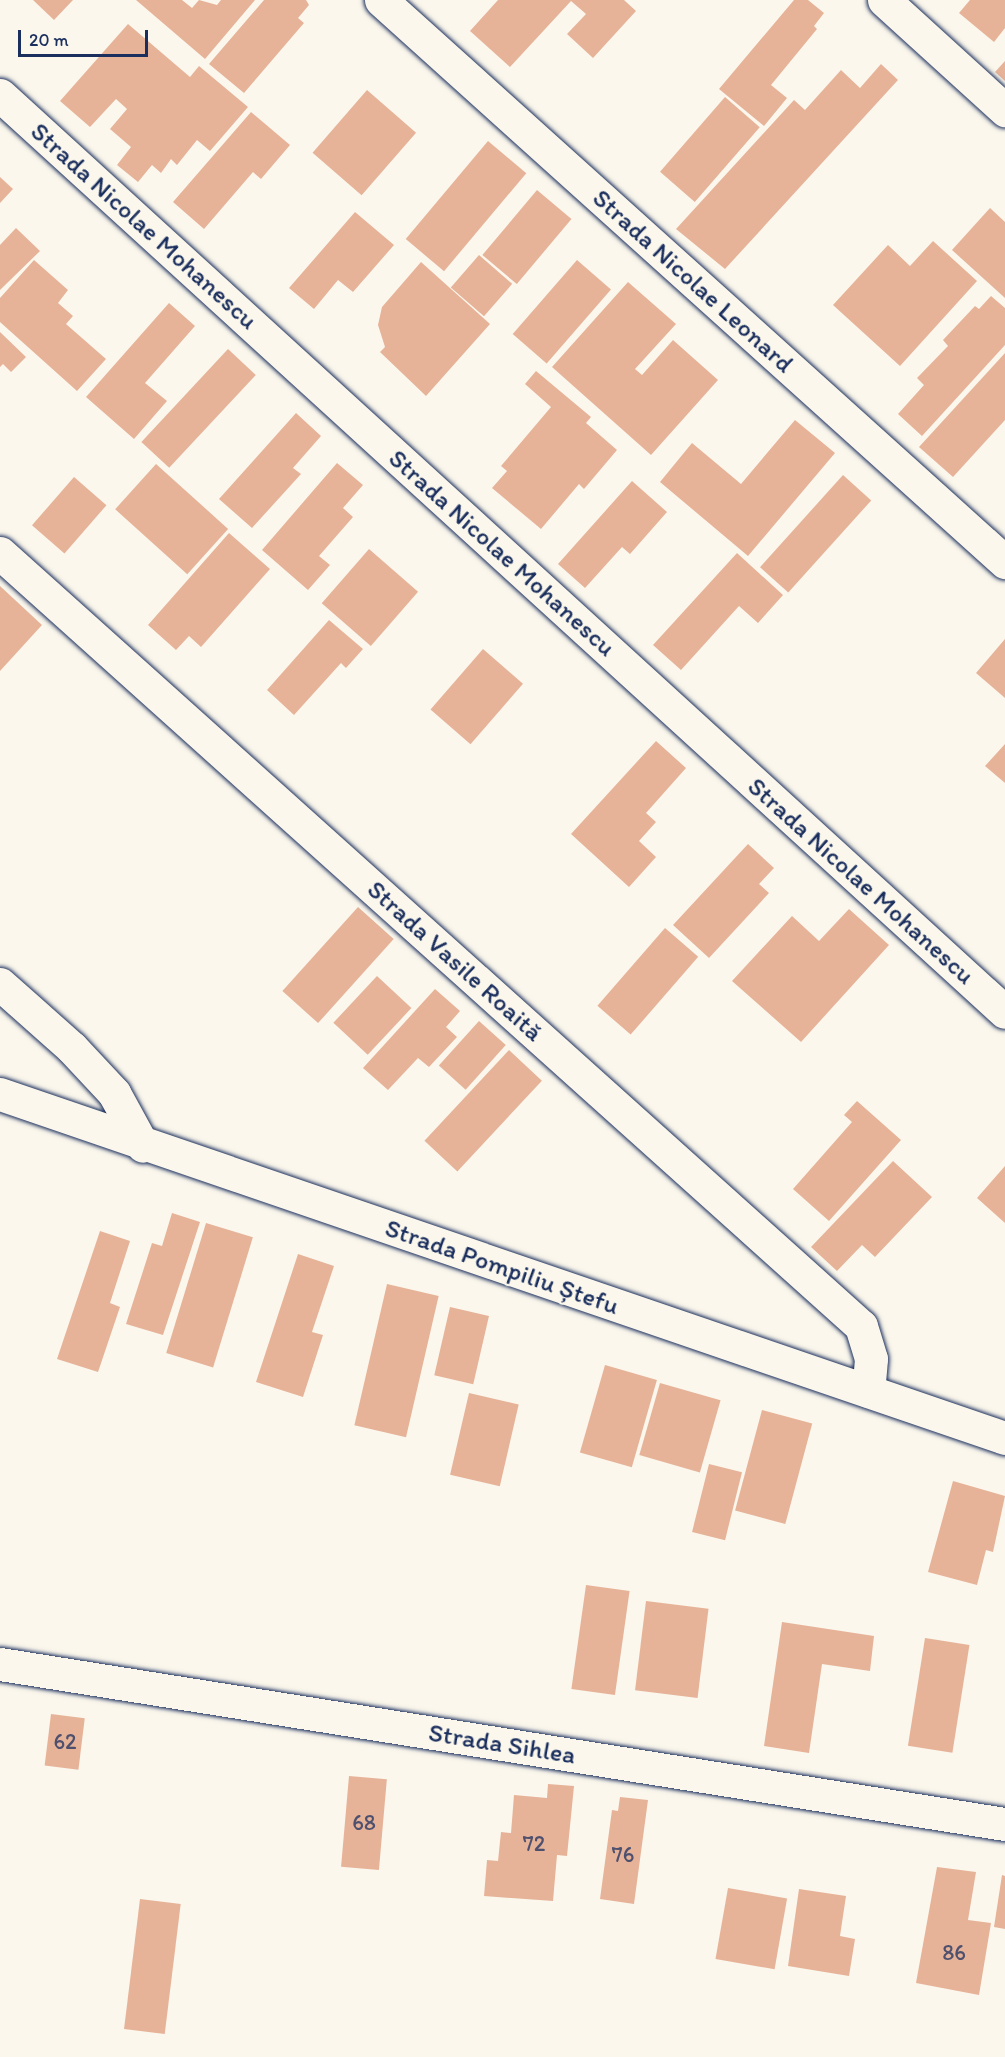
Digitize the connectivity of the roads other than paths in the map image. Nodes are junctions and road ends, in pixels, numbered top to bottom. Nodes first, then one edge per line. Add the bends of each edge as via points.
1 (381, 0) edge
2 (884, 0) edge
3 (0, 95) edge
4 (1005, 111) edge
5 (0, 553) edge
6 (1005, 562) edge
7 (0, 984) edge
8 (1005, 1012) edge
9 (0, 1094) edge
10 (143, 1146) junction
11 (868, 1391) junction
12 (1005, 1438) edge
13 (0, 1665) edge
14 (1005, 1824) edge

1 - 6 street, Strada Nicolae Leonard
2 - 4 street
3 - 8 street, Strada Nicolae Mohanescu
5 - 11 street, Strada Vasile Roaită via 861,1326 871,1359
7 - 10 street via 72,1048 114,1093
9 - 10 street, Strada Pompiliu Ștefu
10 - 11 street, Strada Pompiliu Ștefu
11 - 12 street, Strada Pompiliu Ștefu
13 - 14 street, Strada Sihlea

